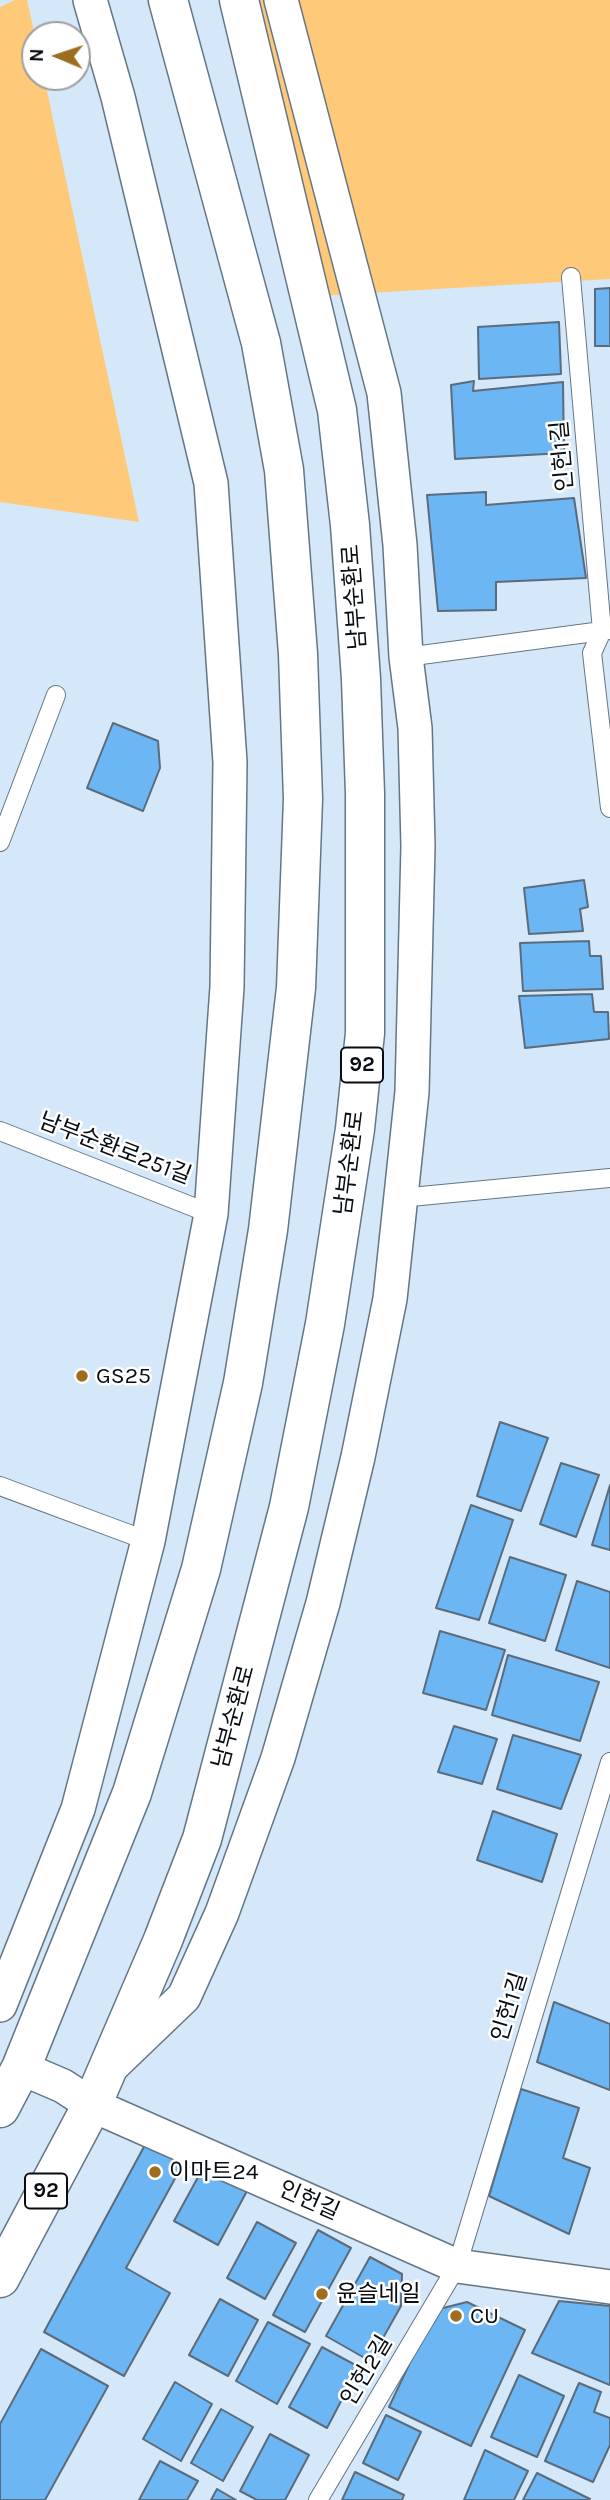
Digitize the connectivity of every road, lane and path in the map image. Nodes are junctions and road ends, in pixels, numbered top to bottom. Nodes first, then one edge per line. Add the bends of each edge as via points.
1 (90, 0) edge
2 (168, 0) edge
3 (239, 0) edge
4 (281, 0) edge
5 (571, 277) dead end
6 (606, 630) edge
7 (405, 657) junction
8 (55, 695) dead end
9 (610, 808) edge
10 (0, 842) edge
11 (0, 1131) edge
12 (610, 1178) edge
13 (400, 1198) junction
14 (211, 1214) junction
15 (0, 1486) edge
16 (148, 1541) junction
17 (610, 1762) edge
18 (0, 2005) edge
19 (22, 2068) junction
20 (100, 2088) junction
21 (0, 2108) edge
22 (457, 2266) junction
23 (0, 2278) edge
24 (610, 2287) edge
25 (318, 2500) edge

1 - 14 street via 118,97 211,483 230,762 227,987
2 - 19 main road via 261,343 284,470 303,799 296,988 268,1230 243,1383 201,1569 132,1793
3 - 20 main road, 남부순환로 / 92 via 337,410 361,679 365,1033 342,1224 289,1507 202,1839
4 - 7 street via 384,393 400,545
5 - 6 lane, 인헌1길
6 - 7 lane, 남부순환로
6 - 9 lane, 인헌1길 via 592,653
7 - 13 street via 415,728 418,859 412,1092
8 - 10 lane
11 - 14 lane, 남부순환로251길
12 - 13 lane
13 - 20 street via 390,1299 358,1457 323,1603 278,1758 222,1913 184,1997
14 - 16 street
15 - 16 lane
16 - 18 street via 78,1809
17 - 22 lane, 인헌1길
19 - 20 street, 인헌길 via 63,2087
19 - 21 main road
20 - 22 street, 인헌길
20 - 23 main road, 남부순환로 / 92
22 - 24 street, 인헌길
22 - 25 lane, 인헌2길

